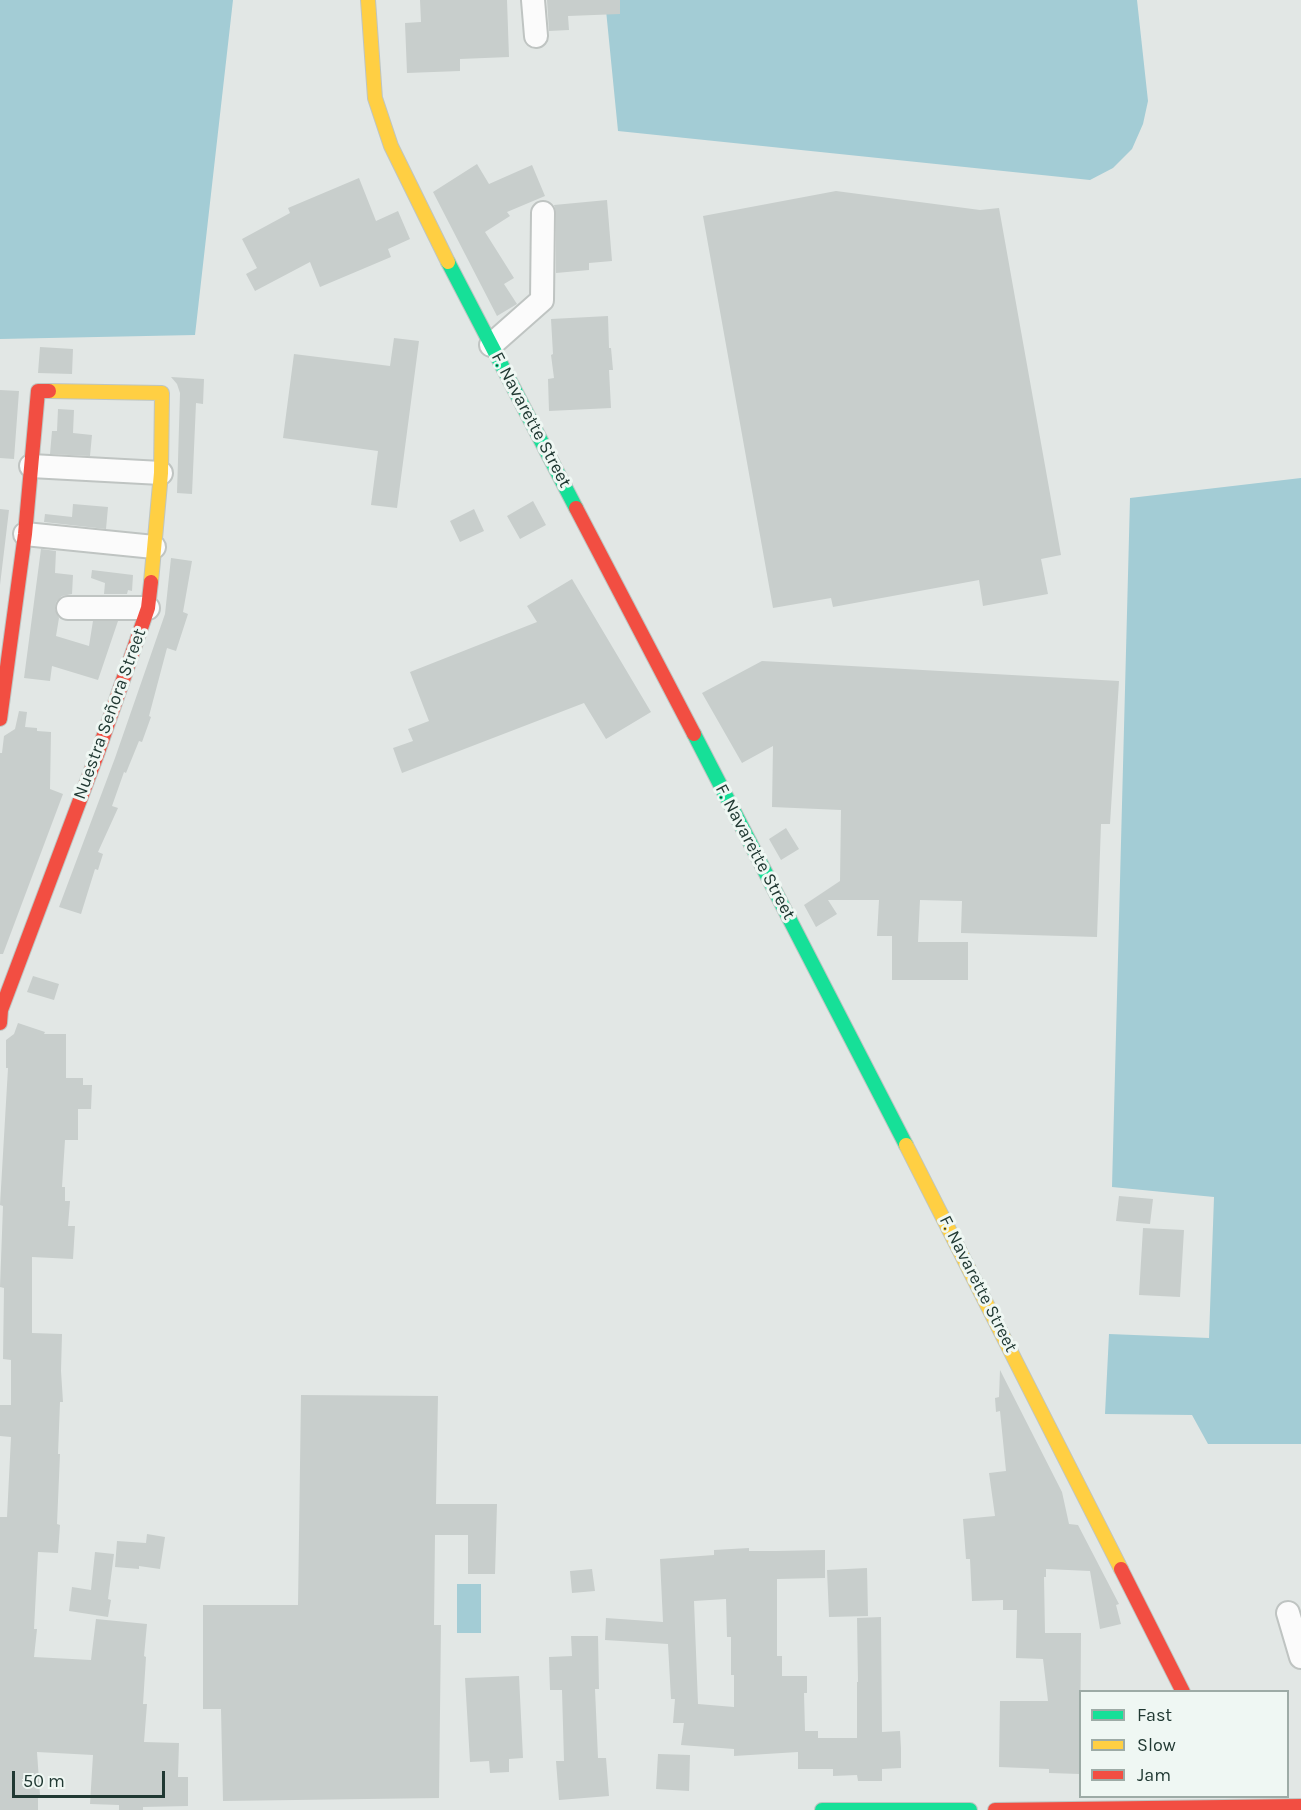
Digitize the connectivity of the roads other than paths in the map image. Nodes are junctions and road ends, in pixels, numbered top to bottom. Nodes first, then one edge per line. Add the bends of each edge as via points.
1 (368, 0) edge
2 (533, 0) edge
3 (536, 36) dead end
4 (543, 213) dead end
5 (491, 345) junction
6 (31, 466) junction
7 (161, 473) junction
8 (25, 534) junction
9 (154, 547) junction
10 (68, 608) dead end
11 (148, 608) junction
12 (0, 719) edge
13 (0, 1009) edge
14 (0, 1023) edge
15 (1288, 1613) dead end
16 (1301, 1657) edge
17 (1182, 1690) edge
18 (1240, 1804) edge
19 (1301, 1806) edge
20 (822, 1810) edge
21 (970, 1810) edge
22 (995, 1810) edge

1 - 5 main road, F. Navarette Street via 375,98 391,146
2 - 3 street
4 - 5 street via 542,300
5 - 17 main road, F. Navarette Street via 854,1041
6 - 7 street
6 - 7 main road, Nuestra Señora Street via 38,391 162,393
6 - 8 main road
7 - 9 main road, Nuestra Señora Street
8 - 9 street
8 - 12 main road
9 - 11 main road, Nuestra Señora Street
10 - 11 street
11 - 13 main road, Nuestra Señora Street
13 - 14 main road, Nuestra Señora Street
15 - 16 street
18 - 19 main road
18 - 22 main road
20 - 21 main road

